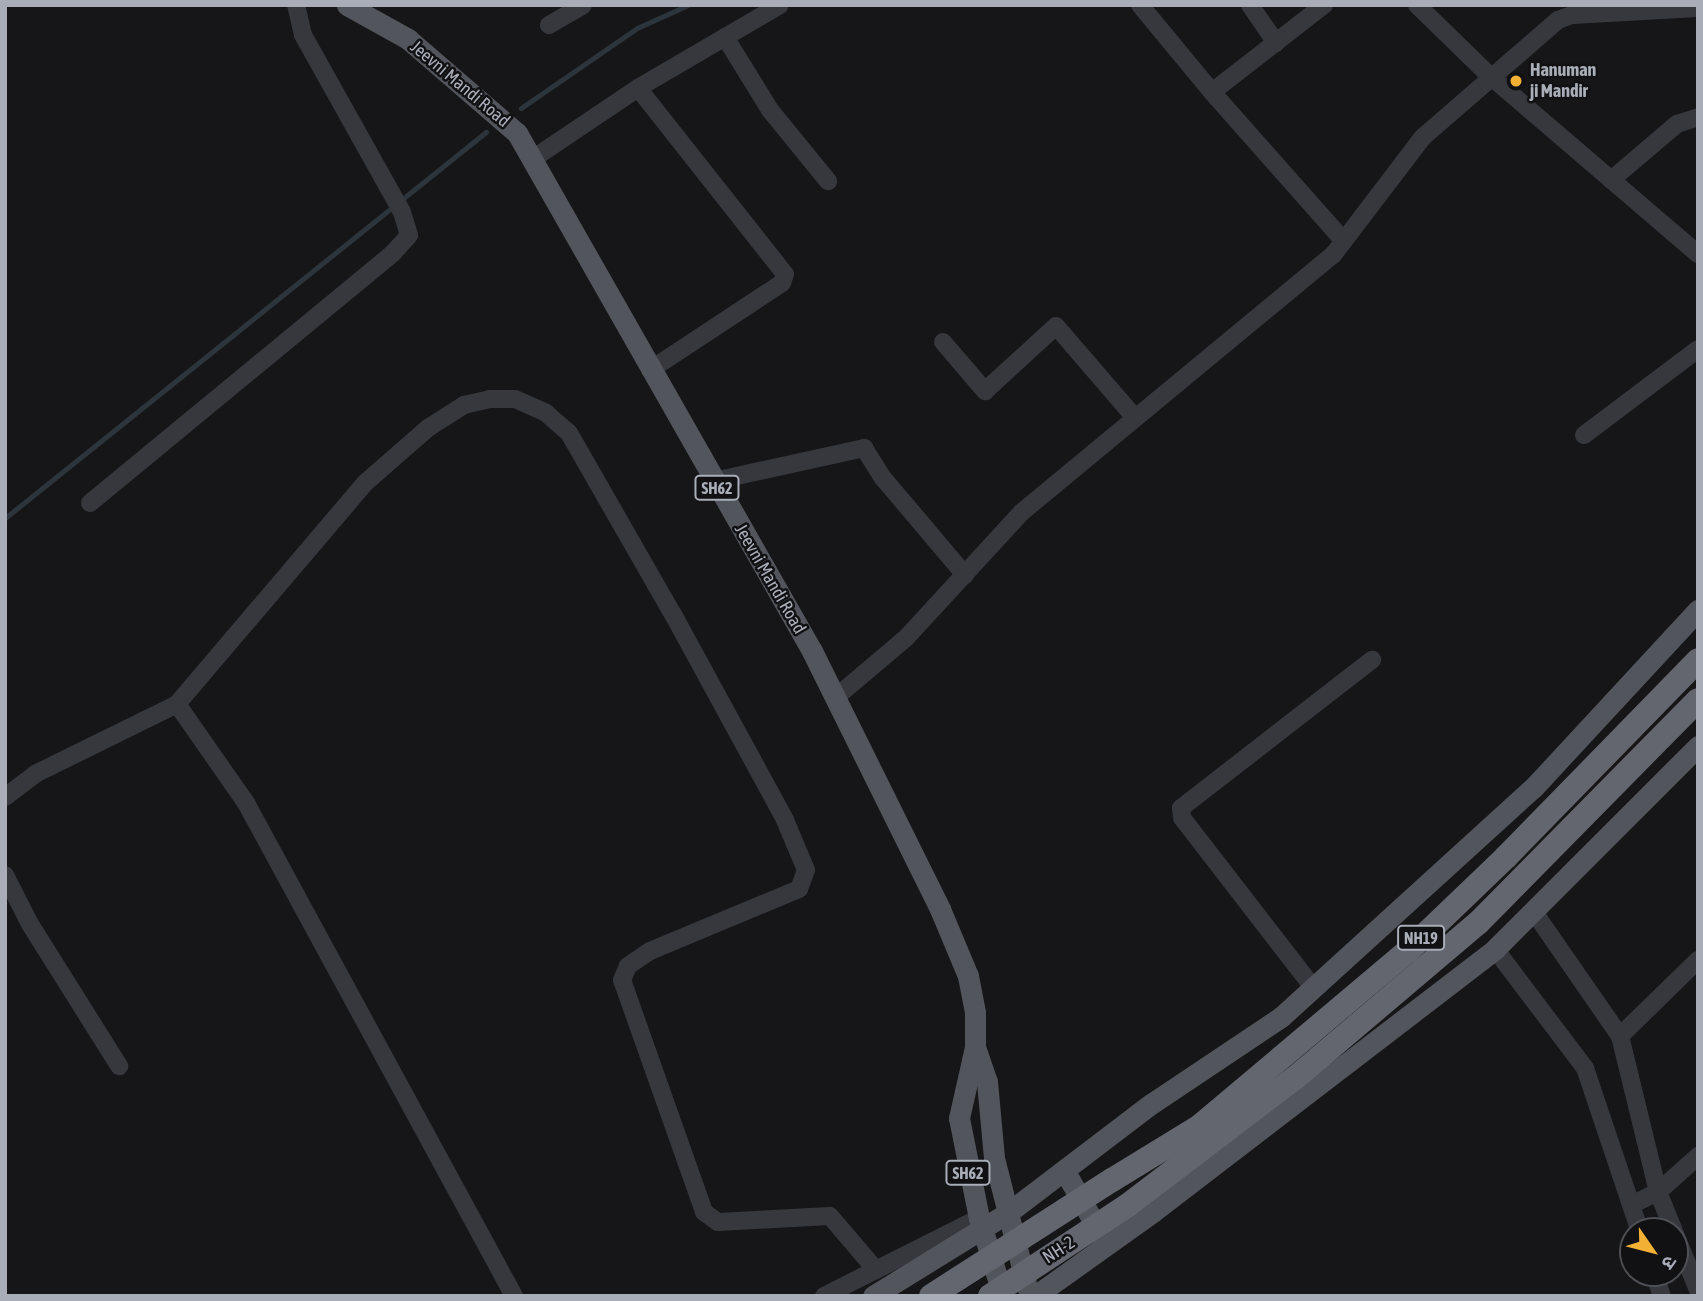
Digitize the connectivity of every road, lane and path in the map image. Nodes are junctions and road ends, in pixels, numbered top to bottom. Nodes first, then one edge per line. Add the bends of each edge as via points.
1 (296, 5) edge
2 (347, 5) edge
3 (779, 5) edge
4 (1140, 5) edge
5 (1250, 5) edge
6 (1324, 5) edge
7 (1417, 5) edge
8 (580, 6) edge
9 (1698, 8) edge
10 (549, 25) dead end
11 (725, 37) junction
12 (1276, 43) junction
13 (1489, 75) junction
14 (638, 88) junction
15 (1212, 92) junction
16 (1698, 117) edge
17 (534, 158) junction
18 (1611, 180) junction
19 (828, 181) dead end
20 (1344, 241) junction
21 (1698, 254) edge
22 (943, 342) dead end
23 (1698, 349) edge
24 (650, 370) junction
25 (1135, 418) junction
26 (1584, 435) dead end
27 (714, 481) junction
28 (90, 503) dead end
29 (965, 575) junction
30 (1698, 610) edge
31 (1372, 660) dead end
32 (1698, 660) edge
33 (835, 698) junction
34 (1698, 700) edge
35 (177, 704) junction
36 (1698, 726) edge
37 (1698, 747) edge
38 (1638, 760) junction
39 (5, 797) edge
40 (5, 875) edge
41 (1534, 912) junction
42 (1495, 948) junction
43 (1698, 960) edge
44 (1312, 986) junction
45 (1620, 1036) junction
46 (975, 1047) junction
47 (119, 1066) dead end
48 (1698, 1156) edge
49 (1064, 1170) junction
50 (1658, 1192) junction
51 (1631, 1205) junction
52 (1009, 1212) junction
53 (1635, 1217) edge
54 (1668, 1217) edge
55 (981, 1223) junction
56 (1107, 1245) junction
57 (1689, 1269) edge
58 (876, 1270) junction
59 (908, 1287) edge
60 (1698, 1290) edge
61 (514, 1296) edge
62 (824, 1296) edge
63 (873, 1296) edge
64 (931, 1296) edge
65 (990, 1296) edge
66 (1003, 1296) edge
67 (1030, 1296) edge
68 (1035, 1296) edge

1 - 28 street via 303,35 409,225 403,244
2 - 17 main road, Jeevni Mandi Road / SH62 via 408,39 517,133
3 - 11 street
4 - 15 street
5 - 12 street
6 - 12 street
7 - 13 street
8 - 10 street
9 - 13 street via 1564,17
11 - 14 street
11 - 19 street via 770,110
12 - 15 street
13 - 18 street
13 - 20 street via 1423,137
14 - 17 street
14 - 24 street via 786,278
15 - 20 street
16 - 18 street via 1677,124
17 - 24 main road, Jeevni Mandi Road / SH62
18 - 21 street
20 - 25 street via 1333,256
22 - 25 street via 985,391 1056,326
23 - 26 street
24 - 27 main road, Jeevni Mandi Road / SH62
25 - 29 street via 1022,512
27 - 29 street via 864,448 883,478
27 - 33 main road, Jeevni Mandi Road / SH62
29 - 33 street via 906,638
30 - 44 main road via 1533,788
31 - 44 street via 1181,808 1182,818
32 - 64 highway, NH19, bridge via 1408,951 1200,1126
33 - 46 main road, Jeevni Mandi Road / SH62 via 940,909 968,976
34 - 38 highway, NH19
35 - 39 street via 35,774
35 - 58 street via 365,484 428,428 464,405 489,399 515,399 559,422 674,616 785,820 806,870 799,890 650,951 628,966 622,980 704,1212 718,1222 830,1216
35 - 61 street via 246,803
36 - 38 highway
37 - 41 main road
38 - 65 highway, NH-2 / NH19, bridge via 1478,923 1295,1078 1128,1205
40 - 47 street via 30,924
41 - 42 main road
41 - 45 street
42 - 51 street via 1585,1068
42 - 56 main road
43 - 45 street
44 - 49 main road via 1281,1017 1150,1104
45 - 50 street
46 - 52 main road, Jeevni Mandi Road / SH62 via 987,1082 994,1158
46 - 55 main road, Jeevni Mandi Road / SH62 via 959,1118
48 - 50 street
49 - 52 main road
49 - 56 main road
50 - 51 street
50 - 54 street
51 - 53 street
52 - 55 main road
52 - 67 main road, Jeevni Mandi Road / SH62
55 - 58 street
55 - 59 main road
55 - 66 main road, Jeevni Mandi Road / SH62
56 - 68 main road
57 - 60 street
58 - 62 street
59 - 63 main road

